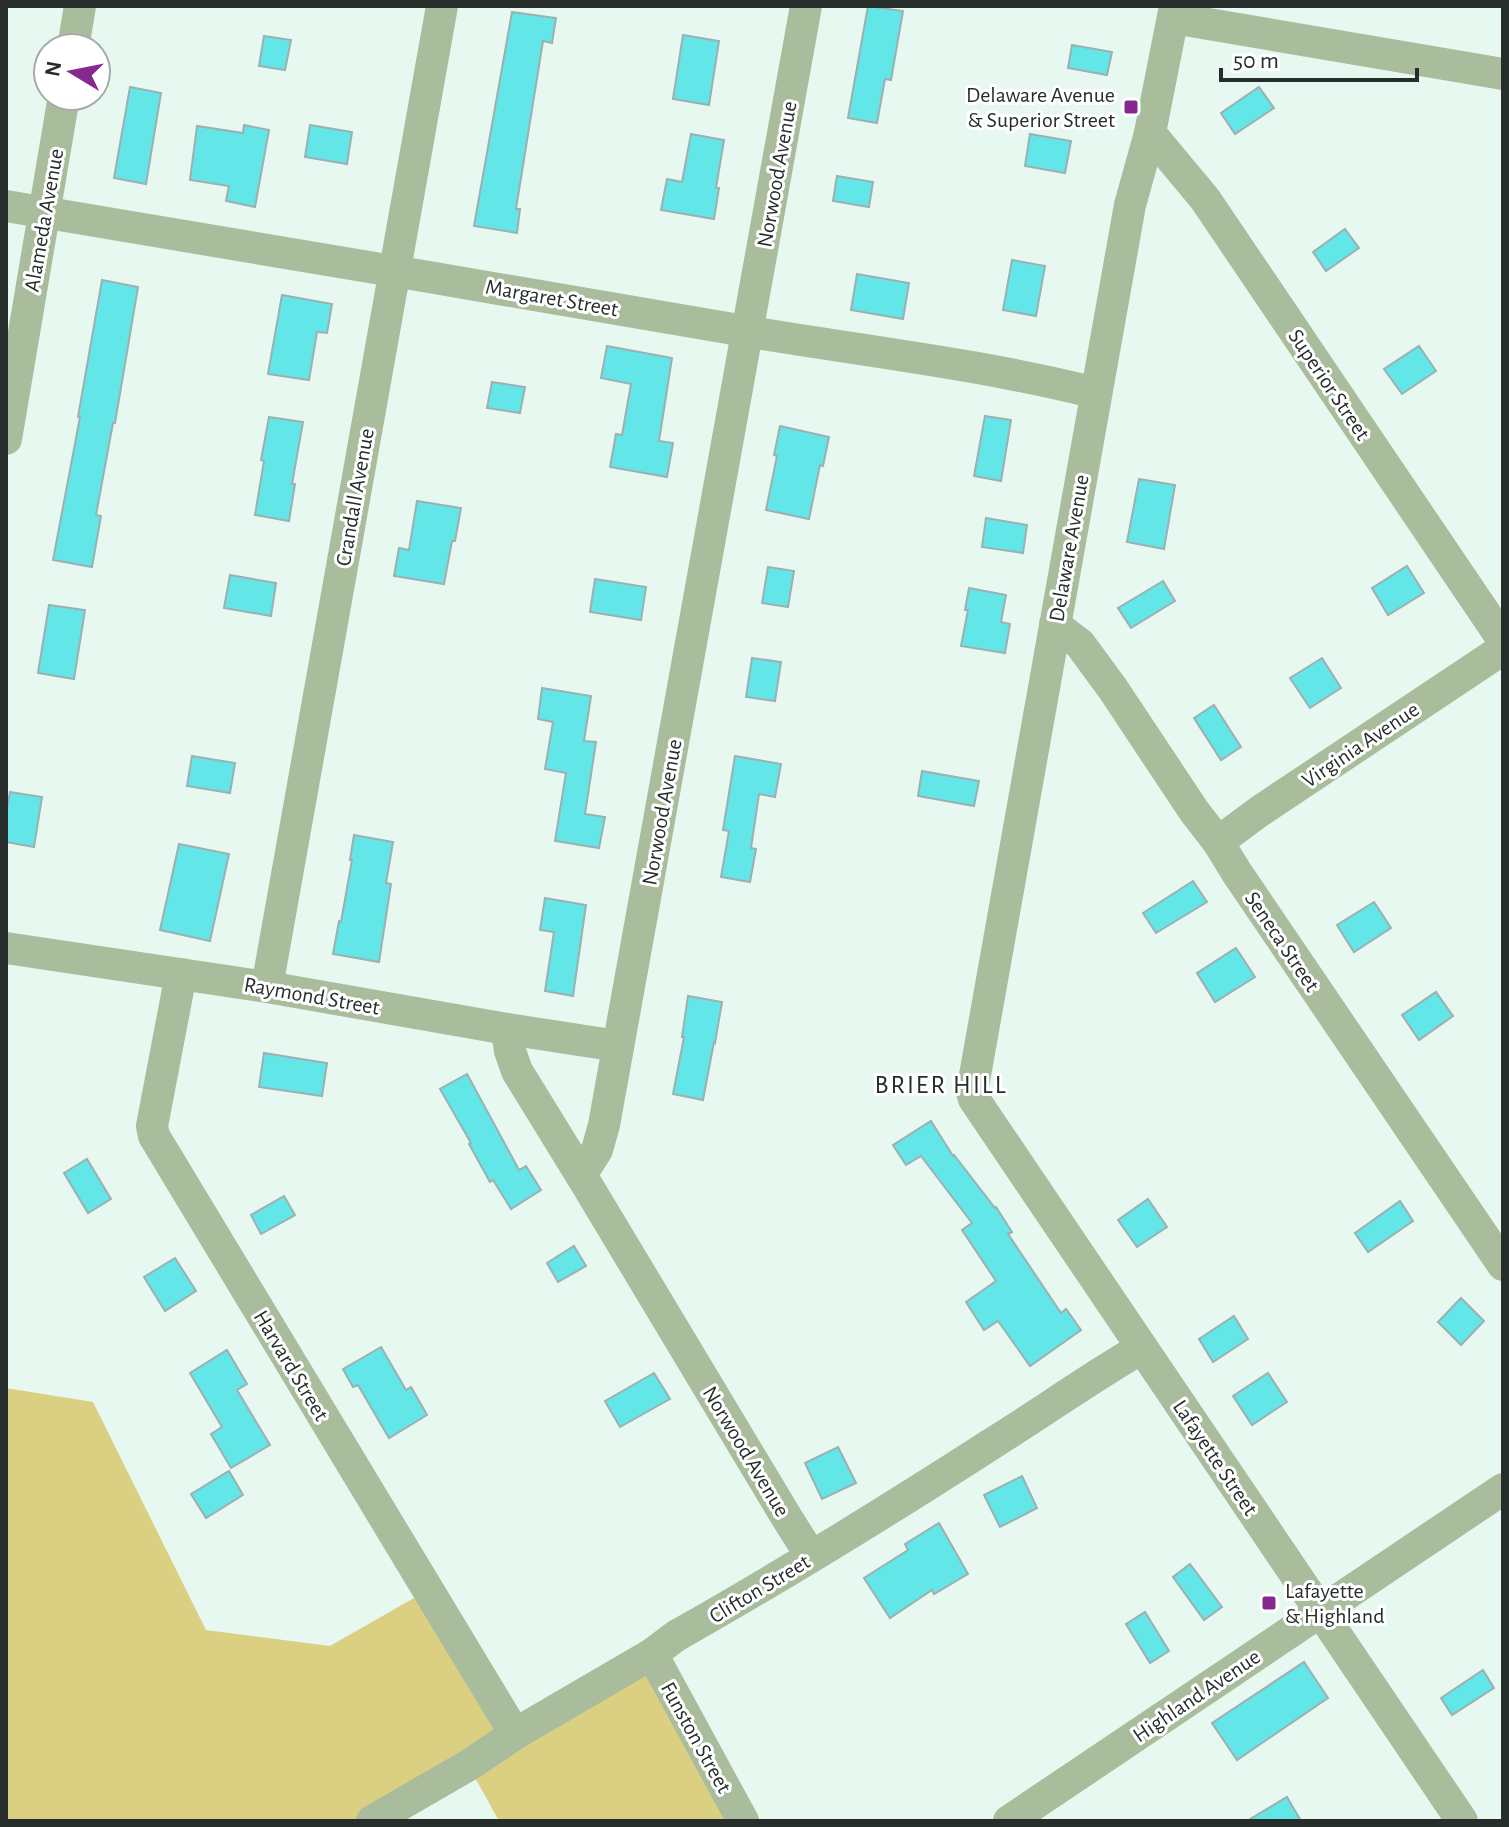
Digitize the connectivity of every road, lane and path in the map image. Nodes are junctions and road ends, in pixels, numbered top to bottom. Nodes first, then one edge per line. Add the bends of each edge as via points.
1 (80, 6) edge
2 (442, 6) edge
3 (806, 6) edge
4 (1174, 12) edge
5 (76, 32) edge
6 (1503, 74) edge
7 (61, 112) edge
8 (1150, 133) junction
9 (6, 206) edge
10 (44, 213) junction
11 (395, 270) junction
12 (748, 331) junction
13 (1096, 393) junction
14 (6, 439) edge
15 (1055, 625) junction
16 (1503, 640) edge
17 (1503, 649) edge
18 (1218, 842) junction
19 (6, 948) edge
20 (181, 974) junction
21 (267, 987) junction
22 (507, 1029) junction
23 (618, 1046) junction
24 (972, 1092) joint
25 (581, 1175) junction
26 (1503, 1265) edge
27 (1142, 1348) junction
28 (1503, 1489) edge
29 (811, 1556) junction
30 (1321, 1612) junction
31 (652, 1654) junction
32 (515, 1734) junction
33 (1041, 1812) edge
34 (372, 1821) edge
35 (743, 1821) edge
36 (1009, 1821) edge
37 (1462, 1821) edge

1 - 5 street
2 - 11 street, Crandall Avenue
3 - 12 street, Norwood Avenue
4 - 6 street
4 - 8 street, Delaware Avenue
7 - 10 street, Alameda Avenue
8 - 13 street, Delaware Avenue via 1130,205
8 - 16 street, Superior Street via 1205,199
9 - 10 street, Margaret Street
10 - 11 street, Margaret Street
10 - 14 street, Alameda Avenue
11 - 12 street, Margaret Street
11 - 21 street, Crandall Avenue
12 - 13 street, Margaret Street
12 - 23 street, Norwood Avenue
13 - 15 street, Delaware Avenue
15 - 18 street, Seneca Street via 1080,644
15 - 24 street, Delaware Avenue
17 - 18 street, Virginia Avenue
18 - 26 street, Seneca Street
19 - 20 street, Raymond Street
20 - 21 street, Raymond Street
20 - 32 street, Harvard Street via 154,1136
21 - 22 street, Raymond Street
22 - 23 street, Raymond Street
22 - 25 street via 517,1071
23 - 25 street, Norwood Avenue via 597,1150
24 - 27 street, Lafayette Street
25 - 29 street, Norwood Avenue
27 - 29 street, Clifton Street
27 - 30 street, Lafayette Street
28 - 30 street, Highland Avenue
29 - 31 street, Clifton Street
30 - 33 street, Highland Avenue
30 - 37 street, Lafayette Street
31 - 32 street, Clifton Street
31 - 35 street, Funston Street
32 - 34 street, Clifton Street
33 - 36 street, Highland Avenue

